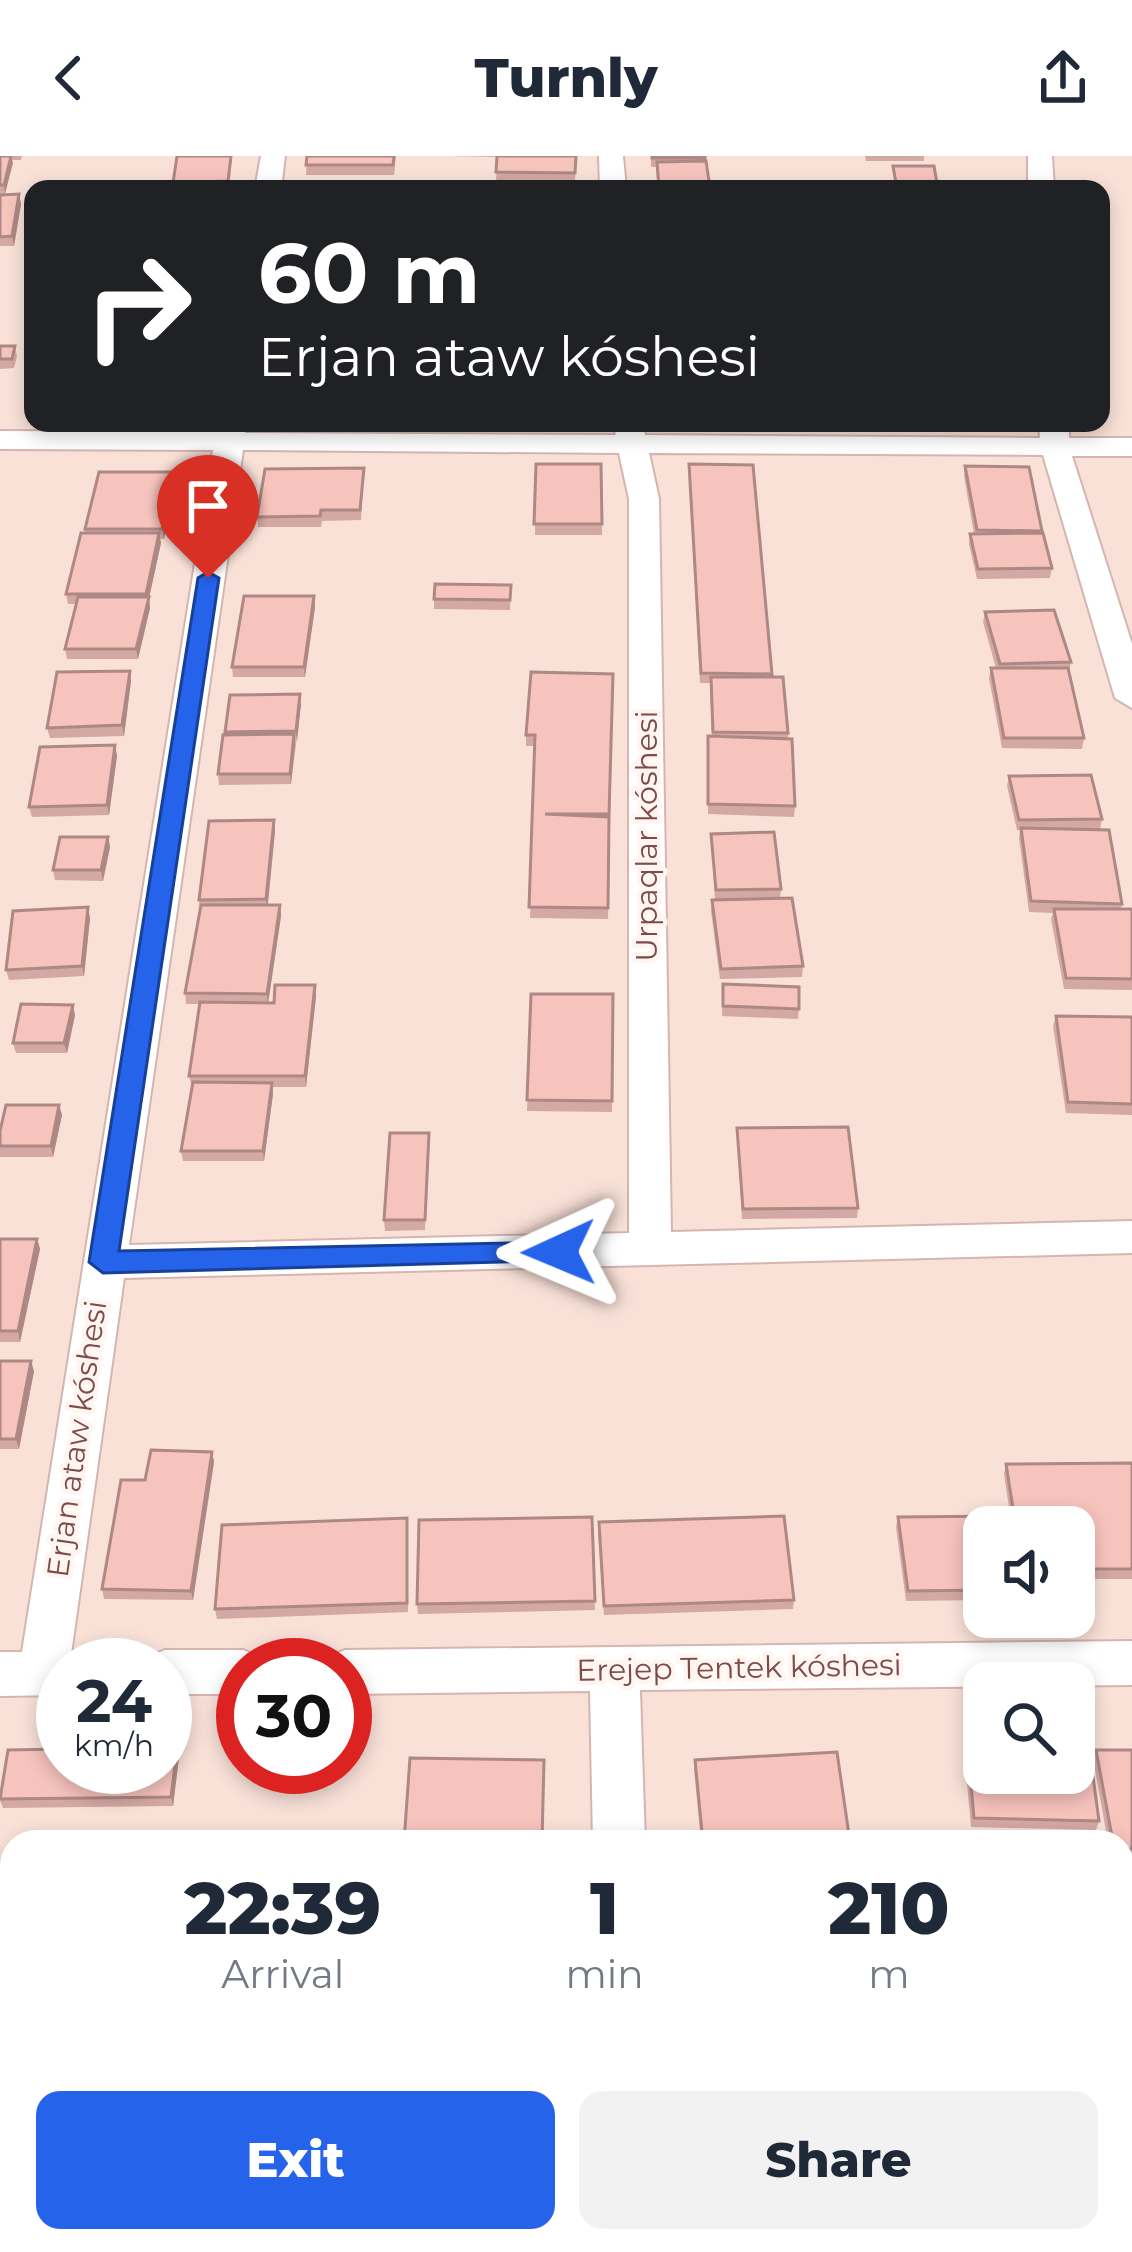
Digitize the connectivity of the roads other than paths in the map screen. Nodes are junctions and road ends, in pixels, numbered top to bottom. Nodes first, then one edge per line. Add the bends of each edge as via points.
1 (231, 432) edge
2 (629, 432) edge
3 (1055, 435) edge
4 (0, 440) edge
5 (1132, 447) edge
6 (1132, 698) edge
7 (1132, 1237) edge
8 (650, 1250) junction
9 (103, 1262) junction
10 (1132, 1663) edge
11 (614, 1671) junction
12 (372, 1672) edge
13 (35, 1673) edge
14 (619, 1830) edge

1 - 2 street
1 - 4 street
1 - 9 street, Erjan ataw kóshesi
2 - 3 street
2 - 8 street, Urpaqlar kóshesi via 644,499
3 - 5 street
3 - 6 street
7 - 8 street
8 - 9 street
9 - 13 street, Erjan ataw kóshesi
10 - 11 street, Erejep Tentek kóshesi
11 - 12 street, Erejep Tentek kóshesi
11 - 14 street

